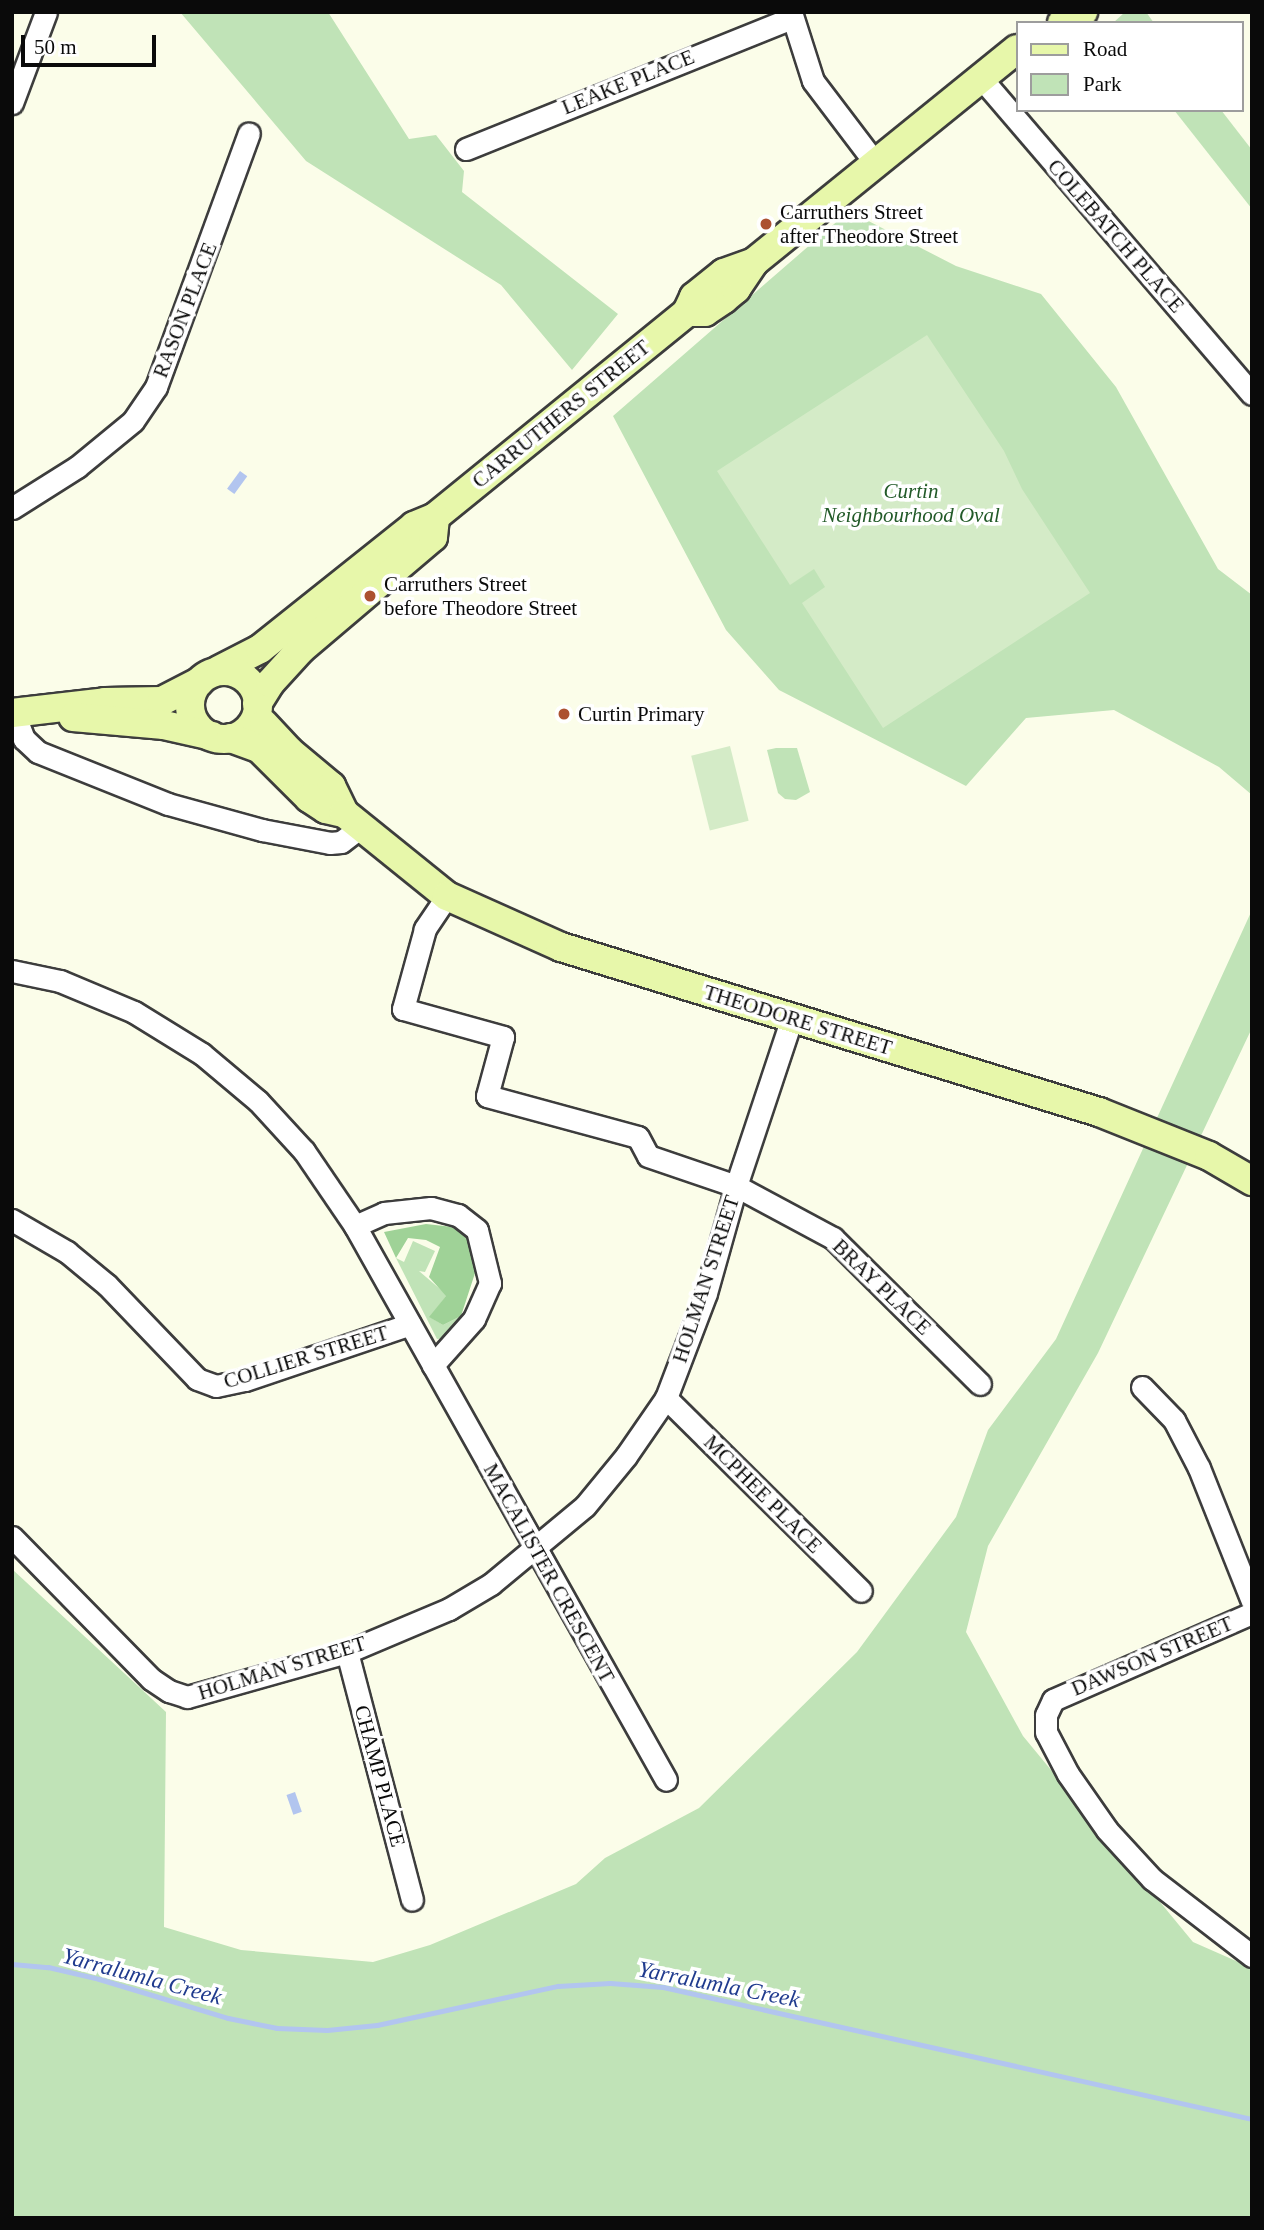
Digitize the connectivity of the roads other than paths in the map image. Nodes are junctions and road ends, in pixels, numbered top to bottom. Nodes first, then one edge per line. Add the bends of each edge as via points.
1 (46, 12) edge
2 (1083, 12) edge
3 (791, 15) edge
4 (1066, 21) edge
5 (1016, 50) edge
6 (981, 78) junction
7 (12, 103) edge
8 (249, 133) dead end
9 (466, 149) dead end
10 (876, 163) junction
11 (1252, 394) edge
12 (12, 508) edge
13 (435, 517) junction
14 (209, 676) junction
15 (257, 707) junction
16 (20, 713) edge
17 (222, 737) junction
18 (352, 820) junction
19 (447, 896) junction
20 (12, 971) edge
21 (792, 1018) junction
22 (1252, 1181) edge
23 (736, 1186) junction
24 (12, 1220) edge
25 (355, 1226) junction
26 (410, 1324) junction
27 (433, 1365) junction
28 (980, 1384) dead end
29 (1142, 1387) dead end
30 (666, 1398) junction
31 (12, 1536) edge
32 (536, 1549) junction
33 (861, 1591) dead end
34 (1252, 1601) edge
35 (1252, 1613) edge
36 (347, 1652) junction
37 (666, 1780) dead end
38 (412, 1900) dead end
39 (1252, 1956) edge

1 - 7 street
2 - 4 main road
3 - 9 street, LEAKE PLACE
3 - 10 street via 813,81
5 - 6 main road, CARRUTHERS STREET
6 - 10 main road, CARRUTHERS STREET
6 - 11 street, COLEBATCH PLACE
8 - 12 street, RASON PLACE via 156,387 133,421 77,467
10 - 13 main road, CARRUTHERS STREET via 754,262 724,299 705,312 687,312
13 - 14 main road, CARRUTHERS STREET via 414,526 260,649
13 - 15 main road, CARRUTHERS STREET via 433,537 301,649 270,683
14 - 15 main road via 234,672 247,680 254,688
14 - 16 main road via 162,701 105,702
14 - 17 main road via 191,699 191,715 199,729
15 - 17 main road via 248,728
15 - 18 main road, THEODORE STREET via 274,736 331,786
16 - 17 main road, THEODORE STREET via 155,724
16 - 18 street via 24,739 38,752 168,804 330,843 341,842
17 - 18 main road, THEODORE STREET via 259,748 309,798
18 - 19 main road, THEODORE STREET
19 - 21 main road, THEODORE STREET via 561,947
19 - 23 street, BRAY PLACE via 425,929 403,1009 503,1037 487,1096 638,1137 648,1156
20 - 25 street, MACALISTER CRESCENT via 60,981 134,1012 202,1054 258,1101 304,1151
21 - 22 main road, THEODORE STREET via 1099,1112 1209,1156
21 - 23 street, HOLMAN STREET
23 - 28 street, BRAY PLACE via 834,1238
23 - 30 street, HOLMAN STREET via 706,1293
24 - 26 street, COLLIER STREET via 67,1252 107,1285 197,1379 215,1386
25 - 26 street, MACALISTER CRESCENT
25 - 27 street via 384,1213 431,1208 458,1214 477,1230 490,1283 474,1319
26 - 27 street, MACALISTER CRESCENT
27 - 32 street, MACALISTER CRESCENT
29 - 34 street via 1174,1420 1199,1468
30 - 32 street, HOLMAN STREET via 585,1506
30 - 33 street, MCPHEE PLACE
31 - 36 street, HOLMAN STREET via 151,1679 169,1691 187,1697
32 - 36 street, HOLMAN STREET via 449,1609
32 - 37 street, MACALISTER CRESCENT
35 - 39 street, DAWSON STREET via 1053,1700 1046,1715 1046,1732 1068,1774 1107,1830 1152,1879
36 - 38 street, CHAMP PLACE

